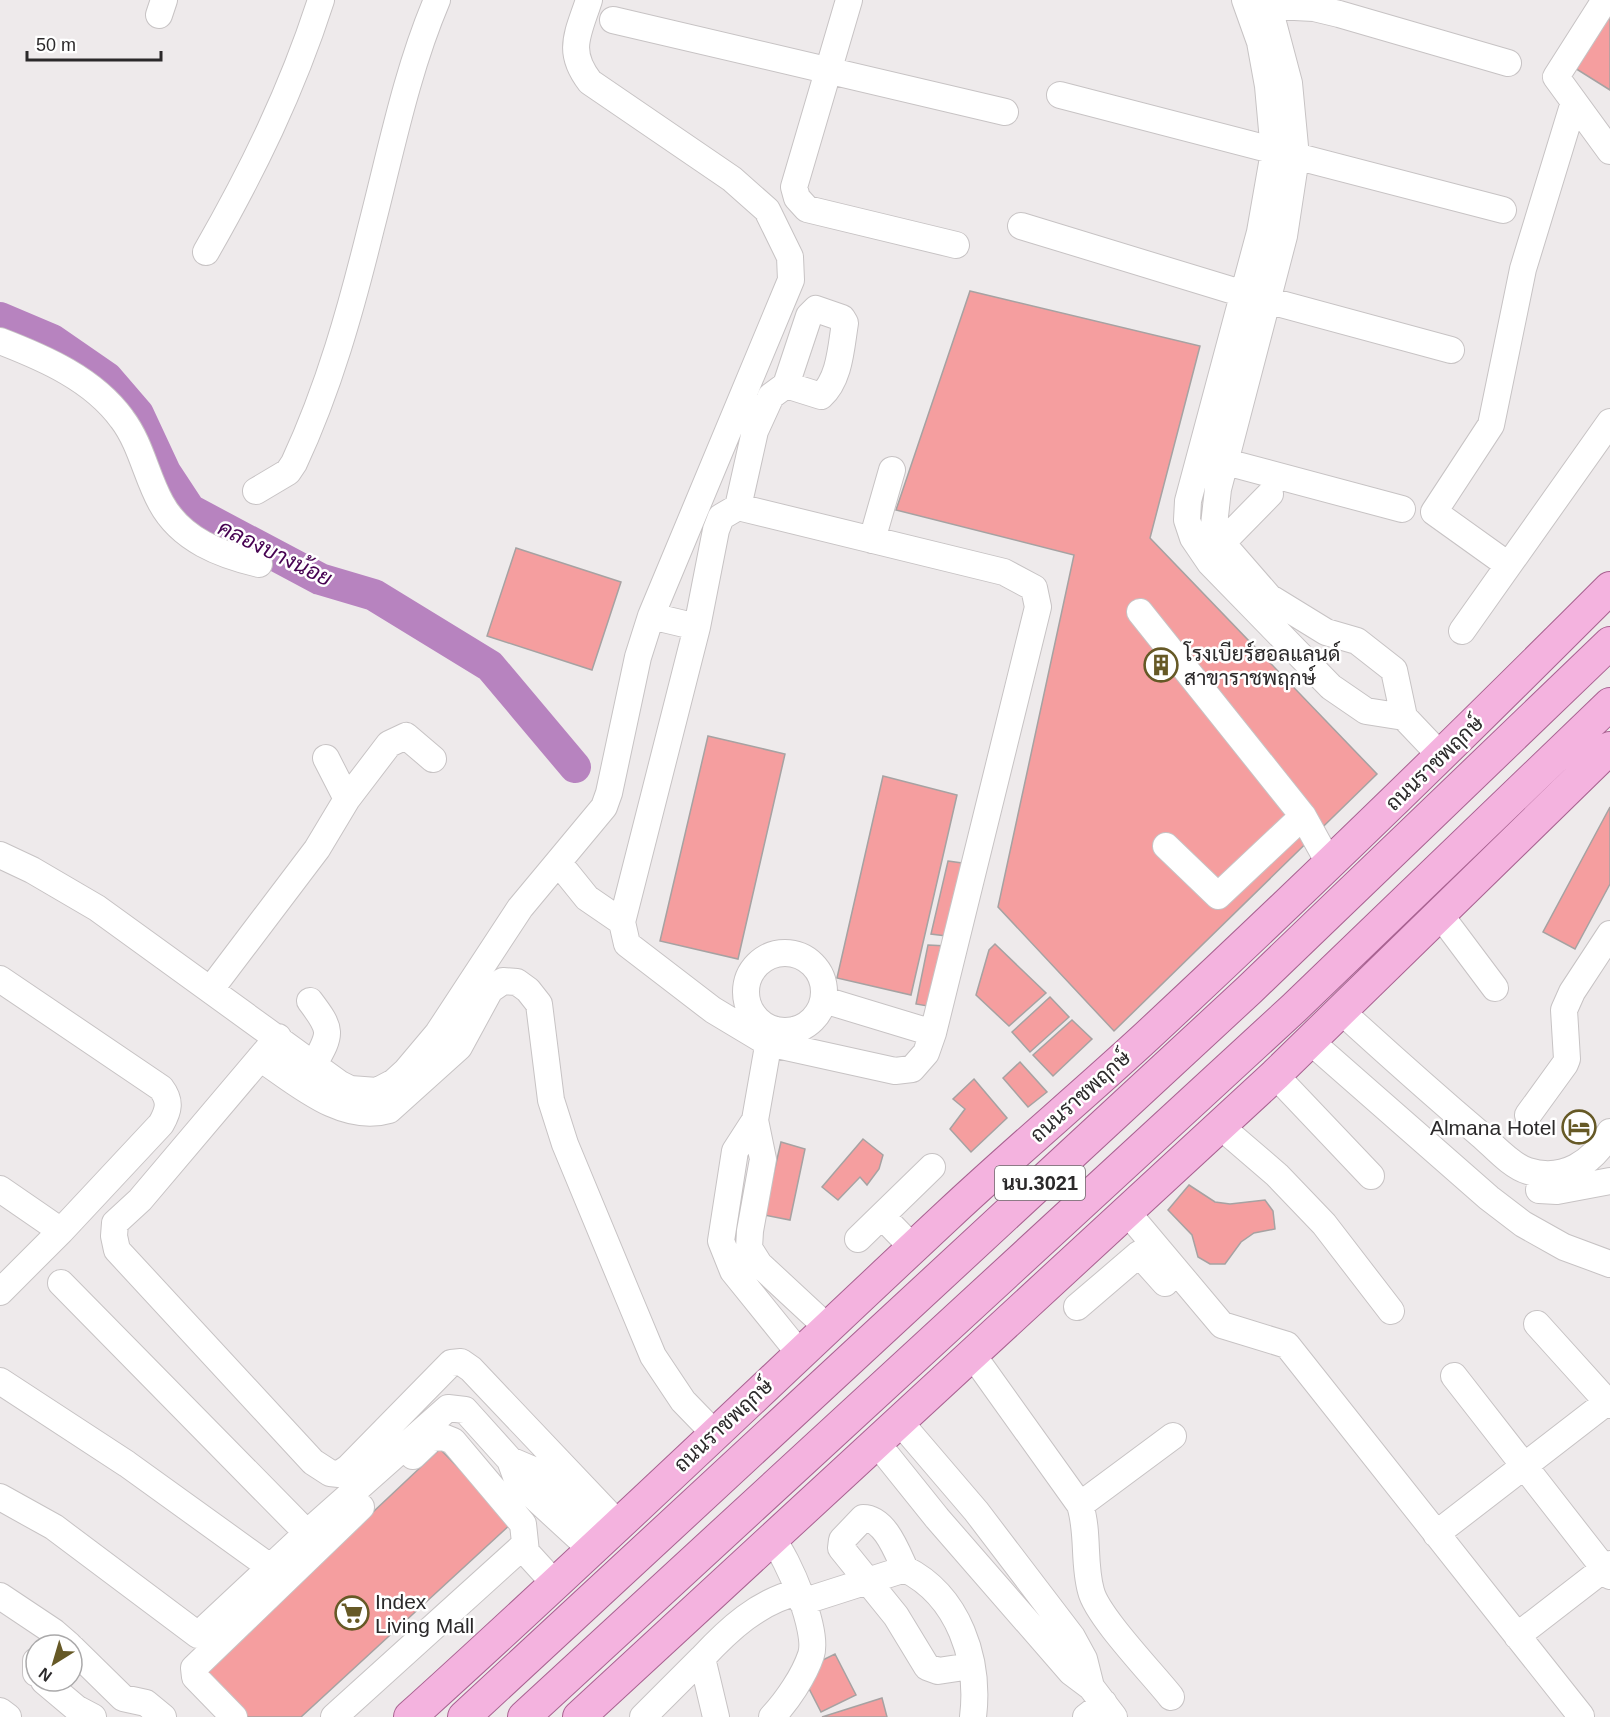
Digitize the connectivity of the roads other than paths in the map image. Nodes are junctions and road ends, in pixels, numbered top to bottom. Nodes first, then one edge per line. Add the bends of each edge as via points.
1 (321, 0) edge
2 (437, 0) edge
3 (588, 0) edge
4 (849, 0) edge
5 (1605, 0) edge
6 (1251, 2) edge
7 (613, 20) dead end
8 (1508, 63) dead end
9 (829, 72) junction
10 (1060, 95) dead end
11 (1574, 102) junction
12 (1005, 112) dead end
13 (1610, 151) edge
14 (1285, 155) junction
15 (1503, 210) dead end
16 (1021, 226) dead end
17 (956, 245) dead end
18 (206, 252) dead end
19 (1244, 294) junction
20 (1268, 301) junction
21 (0, 340) edge
22 (1451, 350) dead end
23 (786, 385) dead end
24 (1610, 422) edge
25 (1198, 464) junction
26 (1224, 466) junction
27 (891, 470) dead end
28 (256, 491) dead end
29 (1270, 494) dead end
30 (738, 507) junction
31 (1402, 509) dead end
32 (872, 540) junction
33 (1222, 543) junction
34 (259, 564) dead end
35 (1508, 565) junction
36 (1610, 588) edge
37 (1140, 612) dead end
38 (651, 616) junction
39 (697, 627) junction
40 (1462, 631) dead end
41 (1606, 644) edge
42 (1610, 704) edge
43 (1404, 717) junction
44 (1610, 731) edge
45 (1610, 748) edge
46 (1442, 756) junction
47 (326, 758) dead end
48 (433, 759) dead end
49 (1567, 788) junction
50 (347, 799) junction
51 (1304, 816) junction
52 (1166, 846) dead end
53 (0, 855) edge
54 (1329, 863) junction
55 (566, 872) dead end
56 (1440, 916) junction
57 (622, 922) junction
58 (1610, 934) edge
59 (0, 979) edge
60 (486, 980) junction
61 (1495, 988) dead end
62 (211, 989) junction
63 (824, 1000) junction
64 (310, 1001) dead end
65 (1338, 1013) junction
66 (933, 1034) junction
67 (770, 1036) junction
68 (278, 1037) junction
69 (1310, 1041) junction
70 (260, 1058) junction
71 (314, 1064) junction
72 (1275, 1075) junction
73 (1528, 1115) dead end
74 (755, 1120) junction
75 (1220, 1126) junction
76 (1460, 1126) junction
77 (1607, 1146) edge
78 (932, 1167) dead end
79 (1371, 1176) dead end
80 (1610, 1181) edge
81 (0, 1189) edge
82 (1127, 1212) junction
83 (882, 1216) junction
84 (61, 1231) junction
85 (858, 1239) dead end
86 (913, 1248) junction
87 (1071, 1263) junction
88 (1610, 1264) edge
89 (61, 1283) dead end
90 (1098, 1289) junction
91 (0, 1292) edge
92 (1077, 1307) dead end
93 (1188, 1309) dead end
94 (1391, 1311) dead end
95 (1537, 1324) dead end
96 (828, 1328) junction
97 (800, 1354) junction
98 (972, 1354) junction
99 (1454, 1376) dead end
100 (0, 1381) edge
101 (1608, 1403) edge
102 (899, 1421) junction
103 (714, 1433) junction
104 (770, 1434) junction
105 (1173, 1436) dead end
106 (881, 1448) junction
107 (1524, 1466) junction
108 (0, 1497) edge
109 (1080, 1505) junction
110 (989, 1530) junction
111 (307, 1533) junction
112 (1436, 1534) junction
113 (772, 1539) junction
114 (601, 1543) junction
115 (524, 1545) junction
116 (965, 1548) junction
117 (270, 1567) junction
118 (905, 1569) junction
119 (1608, 1570) edge
120 (868, 1580) junction
121 (556, 1585) junction
122 (0, 1596) edge
123 (800, 1597) junction
124 (48, 1633) edge
125 (1518, 1636) junction
126 (702, 1658) junction
127 (971, 1666) junction
128 (84, 1667) edge
129 (58, 1693) edge
130 (1171, 1697) dead end
131 (1099, 1706) edge
132 (124, 1708) edge
133 (663, 1708) edge
134 (0, 1712) edge
135 (1581, 1716) edge
136 (8, 1717) edge
137 (93, 1717) edge
138 (163, 1717) edge
139 (234, 1717) edge
140 (334, 1717) edge
141 (410, 1717) edge
142 (464, 1717) edge
143 (524, 1717) edge
144 (579, 1717) edge
145 (643, 1717) edge
146 (716, 1717) edge
147 (772, 1717) edge
148 (973, 1717) edge

1 - 18 street via 288,94
2 - 28 street via 412,63 332,372 294,463 288,472
3 - 38 street via 576,50 578,66 590,82 732,179 767,210 790,257 791,280
4 - 9 street
5 - 11 street via 1556,77
6 - 8 street via 1314,8
6 - 14 street via 1289,83
7 - 9 street
9 - 12 street
9 - 17 street via 794,188 797,198 807,209
10 - 14 street
11 - 13 street
11 - 35 street via 1523,269 1491,425 1434,512
14 - 15 street
14 - 19 street
14 - 20 street via 1284,236
16 - 19 street
19 - 20 street
19 - 25 street
20 - 22 street
20 - 26 street
21 - 34 street via 46,359 99,395 122,419 161,504 175,521 201,544 225,556
23 - 30 street via 771,396 755,431
24 - 35 street
25 - 26 street
25 - 43 street via 1186,520 1210,563 1331,687 1366,711
26 - 31 street
26 - 33 street via 1214,525
27 - 32 street
29 - 33 street
30 - 32 street
30 - 39 street via 721,517
32 - 66 street via 1004,572 1028,584 1037,596 1038,607
33 - 43 street via 1269,597 1326,632 1358,640 1394,670
35 - 40 street
36 - 46 main road, ถนนราชพฤกษ์ / นบ.3021
37 - 51 street
38 - 39 street
38 - 60 street via 604,807 520,908 504,932
39 - 57 street
41 - 104 main road, ถนนราชพฤกษ์ / นบ.3021 via 1249,990
42 - 143 main road, นบ.3021 via 1294,1008
43 - 46 street
44 - 49 main road
45 - 49 main road
46 - 54 main road, ถนนราชพฤกษ์ / นบ.3021
47 - 50 street
48 - 50 street via 413,740 406,736 398,738
49 - 56 main road
50 - 62 street via 317,849
51 - 52 street via 1218,896
51 - 54 street
53 - 62 street via 97,908
54 - 86 main road, ถนนราชพฤกษ์ / นบ.3021
55 - 57 street via 587,898
56 - 61 street
56 - 65 main road
57 - 67 street via 627,944 639,956 713,1010
58 - 73 street via 1564,1010 1565,1064
59 - 84 street via 161,1088 168,1098 160,1124
60 - 70 street via 481,1005 459,1047 389,1110 378,1113 340,1107
60 - 71 street via 406,1071 385,1088 350,1089
60 - 103 street via 517,982 539,1004 551,1100 574,1165 653,1356 683,1401
62 - 68 street
63 - 66 street
63 - 67 street via 819,1013 804,1026
63 - 67 street via 822,978 809,960 788,952 766,957 751,973 746,994 753,1015
64 - 71 street via 329,1031
65 - 69 main road
65 - 76 street
66 - 67 street via 920,1063 904,1072
67 - 74 street
68 - 70 street
68 - 71 street
69 - 72 main road
69 - 88 street via 1523,1224 1564,1247
70 - 114 street via 140,1200 115,1223 117,1250 313,1462 330,1473 339,1474 348,1468 451,1363 461,1362 471,1369
72 - 75 main road
72 - 79 street
74 - 96 street via 764,1159 749,1248 759,1264
74 - 97 street via 735,1151 721,1241 733,1271
75 - 82 main road
75 - 94 street via 1277,1175 1324,1224
76 - 77 street via 1526,1171 1553,1176 1569,1172
76 - 80 street via 1503,1172 1536,1190 1557,1191
78 - 83 street
81 - 84 street
82 - 87 main road
82 - 112 street via 1222,1326 1287,1346
83 - 85 street
83 - 86 street
84 - 91 street
86 - 96 main road, ถนนราชพฤกษ์ / นบ.3021
87 - 90 street
87 - 98 main road
89 - 111 street
90 - 92 street
90 - 93 street via 1139,1254
95 - 101 street
96 - 97 main road, ถนนราชพฤกษ์ / นบ.3021
97 - 103 main road, ถนนราชพฤกษ์ / นบ.3021
98 - 102 main road
98 - 109 street
99 - 107 street
100 - 117 street via 127,1464
101 - 107 street
102 - 106 main road
102 - 110 street
103 - 114 main road, ถนนราชพฤกษ์ / นบ.3021
104 - 114 main road via 722,1458 618,1537
104 - 142 main road, ถนนราชพฤกษ์ / นบ.3021
105 - 109 street
106 - 113 main road
106 - 116 street
107 - 112 street
107 - 119 street
108 - 117 street via 54,1527 198,1635
109 - 130 street via 1095,1603
110 - 116 street
110 - 131 street via 1072,1637 1084,1659
111 - 114 street via 448,1408 465,1410 510,1460 518,1482
111 - 117 street
112 - 125 street
113 - 123 street via 781,1549
113 - 144 main road
114 - 121 main road, ถนนราชพฤกษ์ / นบ.3021
115 - 121 street via 529,1557
115 - 139 street via 523,1524 460,1449 443,1437 432,1438 194,1668 195,1677
115 - 140 street
116 - 131 street
118 - 120 street
118 - 120 street via 879,1524 863,1518 842,1540 842,1548
118 - 127 street via 931,1586 948,1605 962,1629
119 - 125 street
120 - 123 street
120 - 127 street via 897,1616 927,1667 938,1671
121 - 141 main road, ถนนราชพฤกษ์ / นบ.3021
122 - 124 street
123 - 126 street via 780,1597 752,1613
123 - 147 street via 811,1637 811,1655
125 - 135 street
126 - 133 street
126 - 146 street
127 - 148 street
128 - 132 street
129 - 137 street
132 - 138 street via 146,1703
133 - 145 street
134 - 136 street

